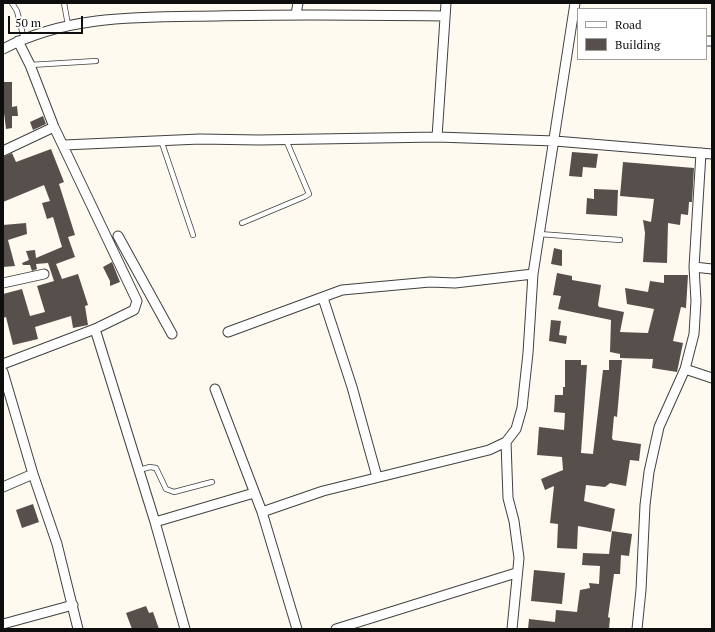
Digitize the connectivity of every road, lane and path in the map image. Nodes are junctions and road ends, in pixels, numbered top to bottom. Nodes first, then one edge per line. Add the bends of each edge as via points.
1 (12, 3) edge
2 (64, 3) edge
3 (298, 3) edge
4 (446, 3) edge
5 (576, 3) edge
6 (296, 14) junction
7 (445, 16) junction
8 (68, 25) junction
9 (575, 28) edge
10 (21, 40) junction
11 (3, 49) edge
12 (96, 61) dead end
13 (30, 65) junction
14 (54, 127) junction
15 (437, 136) junction
16 (161, 140) junction
17 (286, 140) junction
18 (555, 141) junction
19 (64, 145) junction
20 (3, 151) edge
21 (701, 153) junction
22 (712, 154) edge
23 (242, 223) dead end
24 (539, 234) junction
25 (118, 236) dead end
26 (193, 236) dead end
27 (620, 240) dead end
28 (134, 263) junction
29 (694, 267) junction
30 (120, 268) junction
31 (712, 269) edge
32 (44, 274) dead end
33 (533, 274) junction
34 (3, 282) edge
35 (151, 296) junction
36 (323, 298) junction
37 (137, 301) junction
38 (95, 329) junction
39 (228, 332) dead end
40 (172, 334) dead end
41 (3, 364) edge
42 (685, 369) junction
43 (3, 372) edge
44 (712, 378) edge
45 (215, 388) dead end
46 (506, 442) junction
47 (139, 470) junction
48 (33, 474) junction
49 (377, 477) junction
50 (212, 482) dead end
51 (3, 488) edge
52 (254, 493) junction
53 (262, 512) junction
54 (155, 522) junction
55 (516, 573) junction
56 (73, 605) junction
57 (3, 624) edge
58 (78, 629) edge
59 (185, 629) edge
60 (297, 629) edge
61 (336, 629) edge
62 (512, 629) edge
63 (637, 629) edge

1 - 10 lane via 17,12
2 - 8 lane
3 - 6 street
4 - 7 street
5 - 9 street
6 - 7 street
6 - 8 street via 118,18
7 - 15 street
8 - 10 street
9 - 18 street
10 - 11 street
10 - 13 street
12 - 13 lane
13 - 14 street
14 - 19 street
14 - 20 street
15 - 17 street
15 - 18 street
16 - 17 street
16 - 19 street
16 - 26 lane
17 - 23 lane via 309,194
18 - 21 street
18 - 24 street
19 - 30 street
21 - 22 street
21 - 29 street
24 - 27 lane
24 - 33 street
25 - 28 street
28 - 30 street
28 - 35 street
29 - 31 street
29 - 42 street via 694,334
30 - 37 street
32 - 34 street
33 - 36 street via 455,283 430,282 342,290
33 - 46 street via 522,408 516,429
35 - 37 street
35 - 40 street
36 - 39 street
36 - 49 street via 352,386
37 - 38 street via 134,310
38 - 41 street
38 - 47 street
42 - 44 street
42 - 63 street via 659,427 649,472
43 - 48 street
45 - 52 street
46 - 49 street via 488,450
46 - 55 street via 508,498 519,558
47 - 50 lane via 156,468 166,489 174,492
47 - 54 street
48 - 51 street
48 - 56 street via 57,544
49 - 53 street via 323,491
52 - 53 street
52 - 54 street
53 - 60 street
54 - 59 street
55 - 61 street
55 - 62 street
56 - 57 street
56 - 58 street

